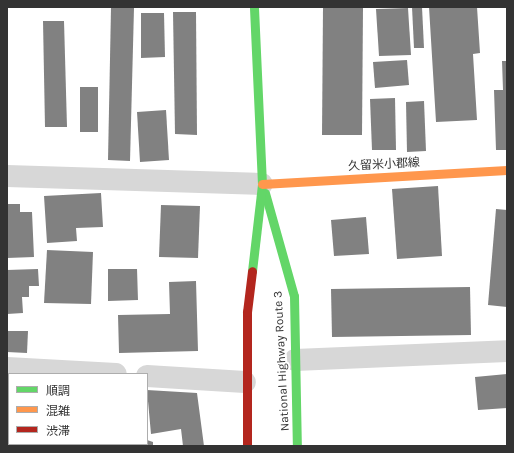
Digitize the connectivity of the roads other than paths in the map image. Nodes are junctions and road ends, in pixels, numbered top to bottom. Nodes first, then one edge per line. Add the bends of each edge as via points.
1 (254, 7) edge
2 (507, 170) edge
3 (7, 176) edge
4 (262, 184) junction
5 (507, 351) edge
6 (295, 360) junction
7 (7, 368) edge
8 (88, 373) edge
9 (148, 376) edge
10 (245, 382) junction
11 (247, 446) edge
12 (297, 446) edge

1 - 4 main road, National Highway Route 3
2 - 4 main road, 久留米小郡線
3 - 4 street
4 - 6 main road, National Highway Route 3 via 294,296
4 - 10 main road, National Highway Route 3 via 247,312
5 - 6 street
6 - 12 main road, National Highway Route 3
7 - 8 street
9 - 10 street
10 - 11 main road, National Highway Route 3

